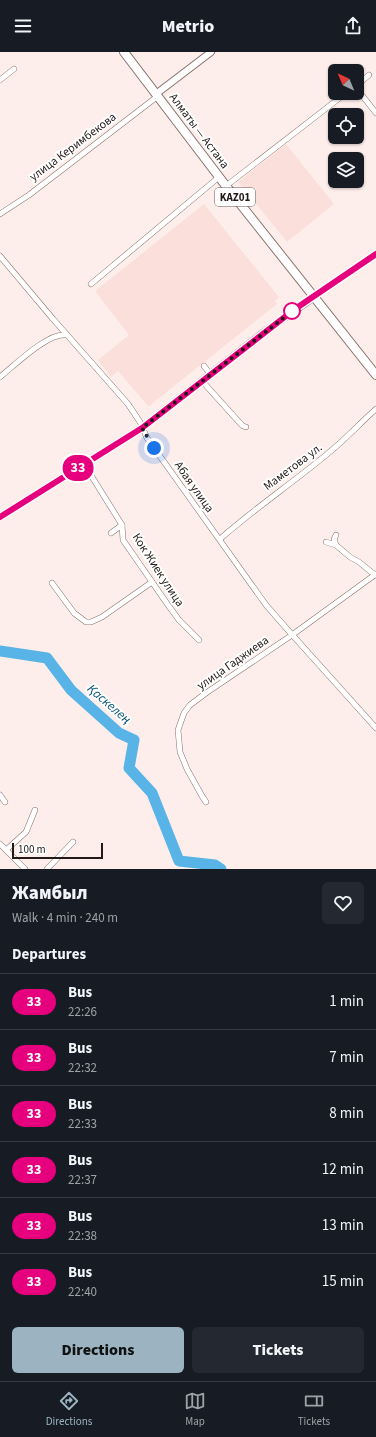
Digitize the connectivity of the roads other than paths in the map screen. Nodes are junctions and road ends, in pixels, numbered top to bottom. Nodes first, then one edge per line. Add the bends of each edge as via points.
1 (124, 52) edge
2 (211, 52) edge
3 (14, 68) dead end
4 (370, 75) dead end
5 (0, 80) edge
6 (364, 80) edge
7 (157, 95) junction
8 (364, 98) edge
9 (337, 100) edge
10 (376, 113) edge
11 (219, 177) junction
12 (226, 186) junction
13 (0, 214) edge
14 (376, 254) edge
15 (0, 256) edge
16 (91, 284) dead end
17 (314, 297) junction
18 (68, 335) junction
19 (204, 366) dead end
20 (211, 375) junction
21 (376, 375) edge
22 (0, 377) edge
23 (202, 381) junction
24 (376, 409) edge
25 (246, 427) dead end
26 (142, 428) junction
27 (84, 464) junction
28 (0, 517) edge
29 (122, 525) junction
30 (111, 533) dead end
31 (336, 535) dead end
32 (220, 539) junction
33 (326, 542) dead end
34 (336, 545) junction
35 (375, 575) edge
36 (152, 582) junction
37 (52, 583) dead end
38 (292, 635) junction
39 (199, 640) dead end
40 (376, 728) edge
41 (0, 795) edge
42 (5, 802) dead end
43 (206, 802) dead end
44 (35, 810) dead end
45 (73, 842) dead end
46 (0, 844) edge
47 (6, 850) junction
48 (21, 868) edge
49 (47, 869) edge

1 - 7 highway, Алматы — Астана / KАZ01
2 - 7 street, улица Керимбекова
3 - 5 street
4 - 6 street
7 - 11 highway, Алматы — Астана / KАZ01
7 - 13 street, улица Керимбекова via 34,191
8 - 10 street
9 - 12 street
11 - 12 highway, Алматы — Астана / KАZ01
11 - 16 street
12 - 17 highway, Алматы — Астана / KАZ01
14 - 17 street
15 - 18 street, Абая улица
17 - 20 street via 263,333
17 - 21 highway, Алматы — Астана / KАZ01
18 - 22 street via 53,337
18 - 26 street, Абая улица via 97,365 128,404
19 - 20 street
20 - 23 street
23 - 25 street
23 - 26 street
24 - 32 street, Маметова ул. via 331,451
26 - 27 street
26 - 32 street, Абая улица
27 - 28 street
27 - 29 street, Кок Жиек улица
29 - 30 street
29 - 36 street, Кок Жиек улица via 123,540
31 - 34 street
32 - 38 street, Абая улица via 266,605
33 - 34 street
34 - 35 street
35 - 38 street, улица Гаджиева
36 - 37 street via 102,618 91,622 86,622 74,613
36 - 39 street, Кок Жиек улица via 179,620
38 - 40 street, Абая улица
38 - 43 street, улица Гаджиева via 190,705 182,717 178,730 180,752
41 - 42 street
44 - 47 street via 26,832
45 - 49 street
46 - 47 street
47 - 48 street

